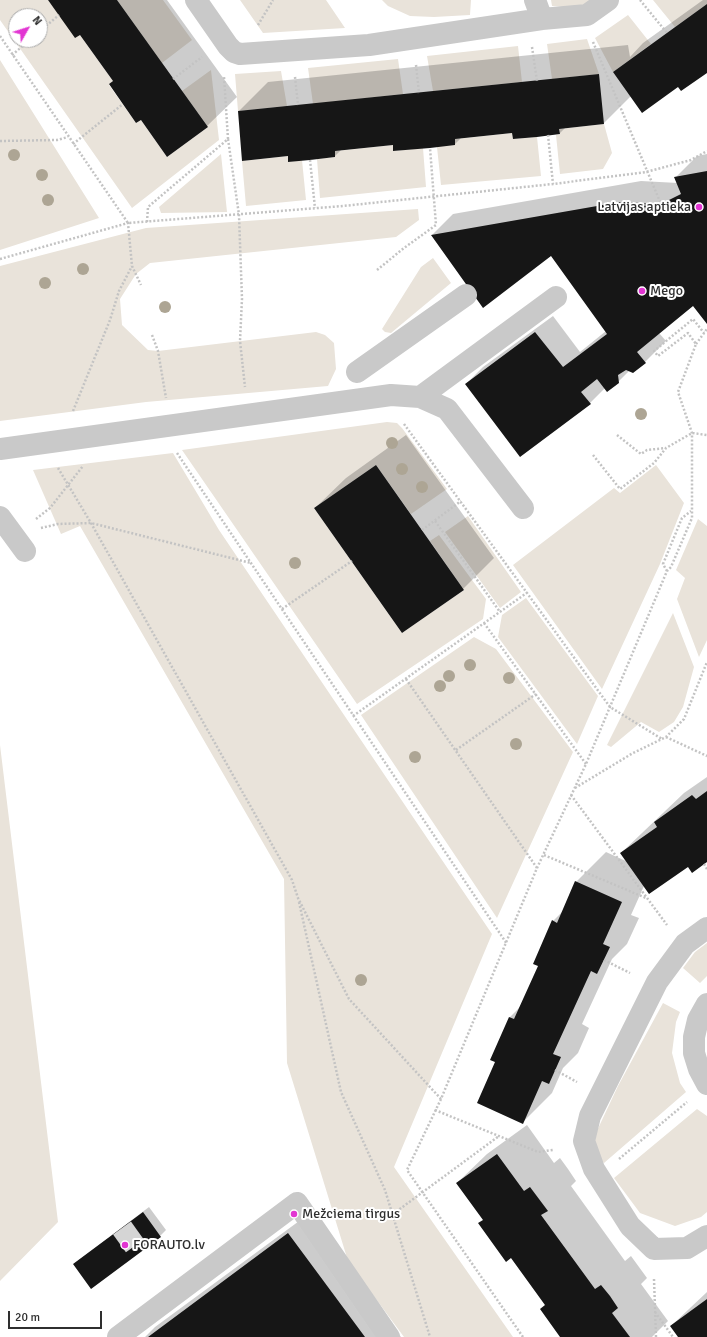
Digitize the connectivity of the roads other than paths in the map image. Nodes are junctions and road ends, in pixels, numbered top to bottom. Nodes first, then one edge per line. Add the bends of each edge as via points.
1 (196, 0) edge
2 (608, 0) edge
3 (538, 10) edge
4 (466, 295) dead end
5 (556, 297) dead end
6 (357, 372) dead end
7 (420, 397) junction
8 (0, 449) edge
9 (523, 508) dead end
10 (0, 517) edge
11 (19, 543) road end
12 (707, 928) edge
13 (707, 1004) edge
14 (707, 1084) edge
15 (707, 1236) edge
16 (118, 1337) edge
17 (389, 1337) edge

1 - 3 street via 228,46 240,54 369,45
2 - 3 street via 587,15
4 - 6 street
5 - 7 street
7 - 8 street via 391,395
7 - 9 street via 447,409
10 - 11 street
12 - 15 street via 685,944 657,982 590,1116 584,1141 594,1169 630,1226 654,1249 687,1248
13 - 14 street via 698,1020 694,1036 694,1053 698,1069
16 - 17 street via 297,1203

